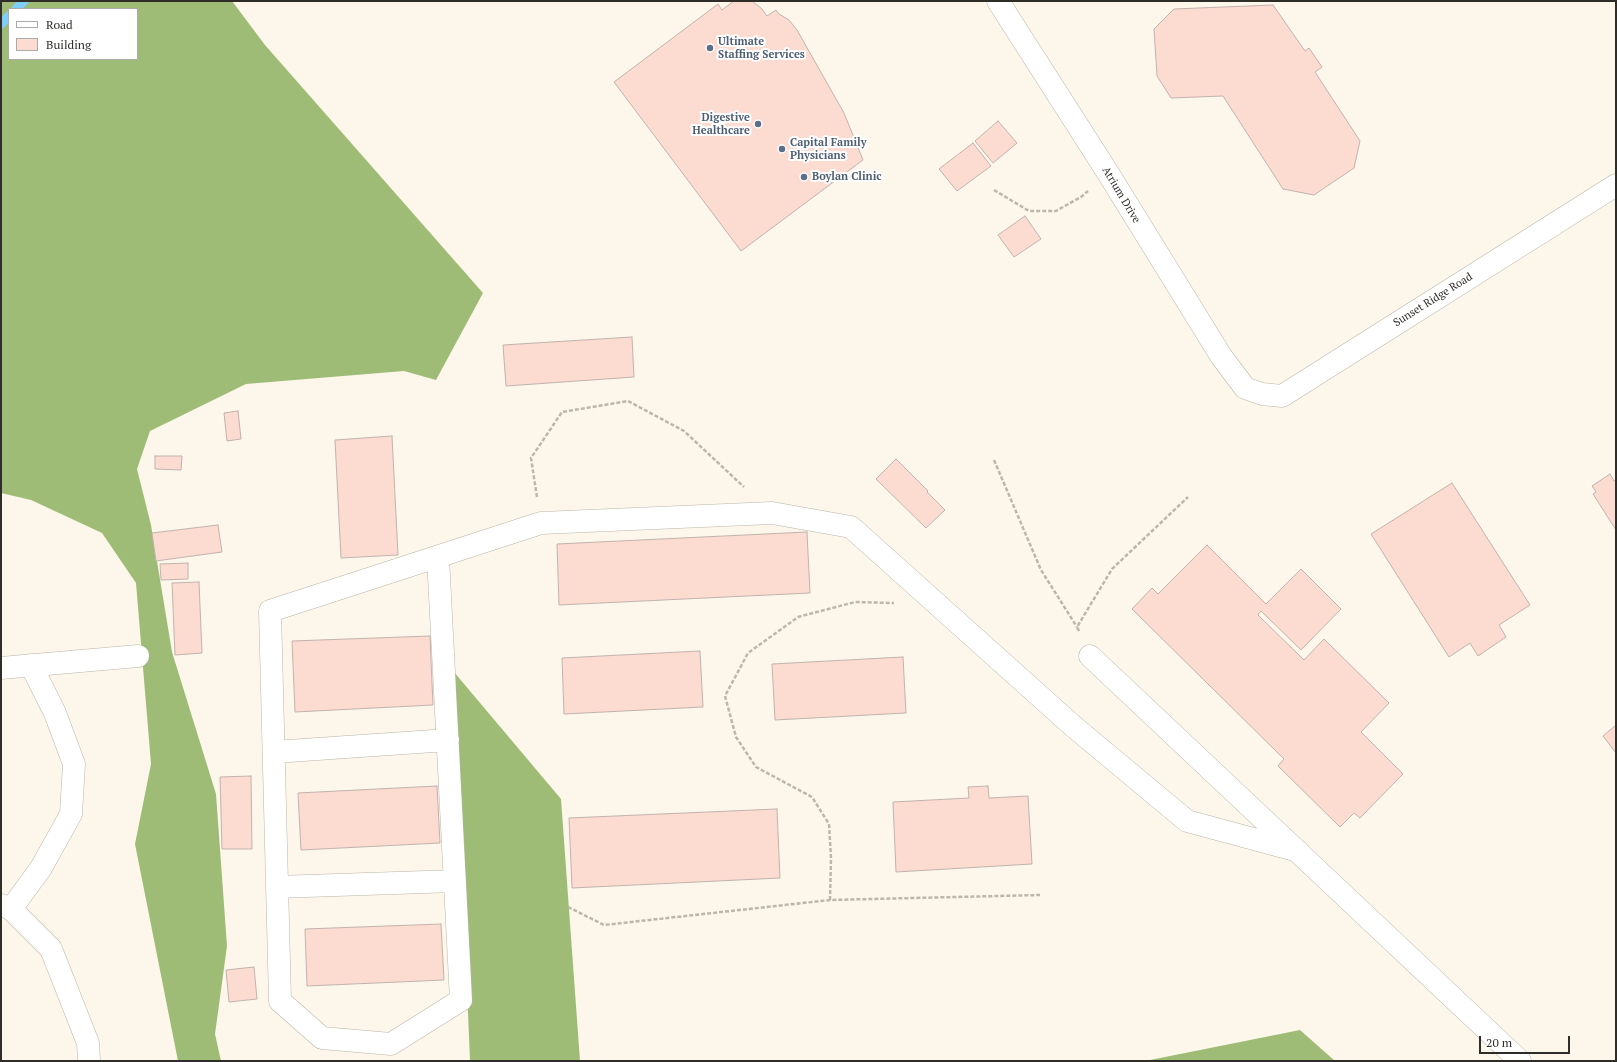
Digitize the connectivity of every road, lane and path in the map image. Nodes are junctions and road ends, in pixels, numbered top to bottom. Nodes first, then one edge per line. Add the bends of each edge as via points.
1 (998, 1) edge
2 (1108, 173) junction
3 (1616, 185) edge
4 (994, 190) dead end
5 (1245, 388) joint
6 (994, 460) dead end
7 (1188, 497) dead end
8 (772, 513) junction
9 (541, 523) junction
10 (438, 557) junction
11 (936, 604) junction
12 (1077, 627) junction
13 (138, 656) dead end
14 (1090, 656) joint
15 (31, 665) junction
16 (1, 668) edge
17 (448, 740) junction
18 (274, 752) junction
19 (1298, 851) junction
20 (455, 881) junction
21 (277, 887) junction
22 (1040, 895) dead end
23 (830, 900) junction
24 (6, 907) edge
25 (568, 907) dead end
26 (89, 1061) edge
27 (1520, 1061) edge

1 - 2 street, Atrium Drive
2 - 4 path via 1082,197 1056,211 1029,211
2 - 5 street, Atrium Drive via 1221,356
3 - 5 street, Sunset Ridge Road via 1282,396 1262,394
6 - 12 path via 1041,570
7 - 12 path via 1112,569
8 - 9 street
8 - 9 path via 684,431 628,401 562,412 530,458
8 - 11 street via 851,527
9 - 10 street
10 - 17 street
10 - 18 street via 270,611
11 - 19 street via 1073,726 1187,821
11 - 23 path via 855,602 798,617 748,654 725,696 736,737 756,767 812,797 829,824
12 - 14 path
13 - 15 street
14 - 19 street
15 - 16 street
15 - 24 street via 55,713 74,764 70,814 41,868
17 - 18 street
17 - 20 street
18 - 21 street
19 - 27 street
20 - 21 street
20 - 21 street via 461,1000 391,1044 322,1038 280,1001
22 - 23 path
23 - 25 path via 604,925
24 - 26 street via 51,949 88,1042

